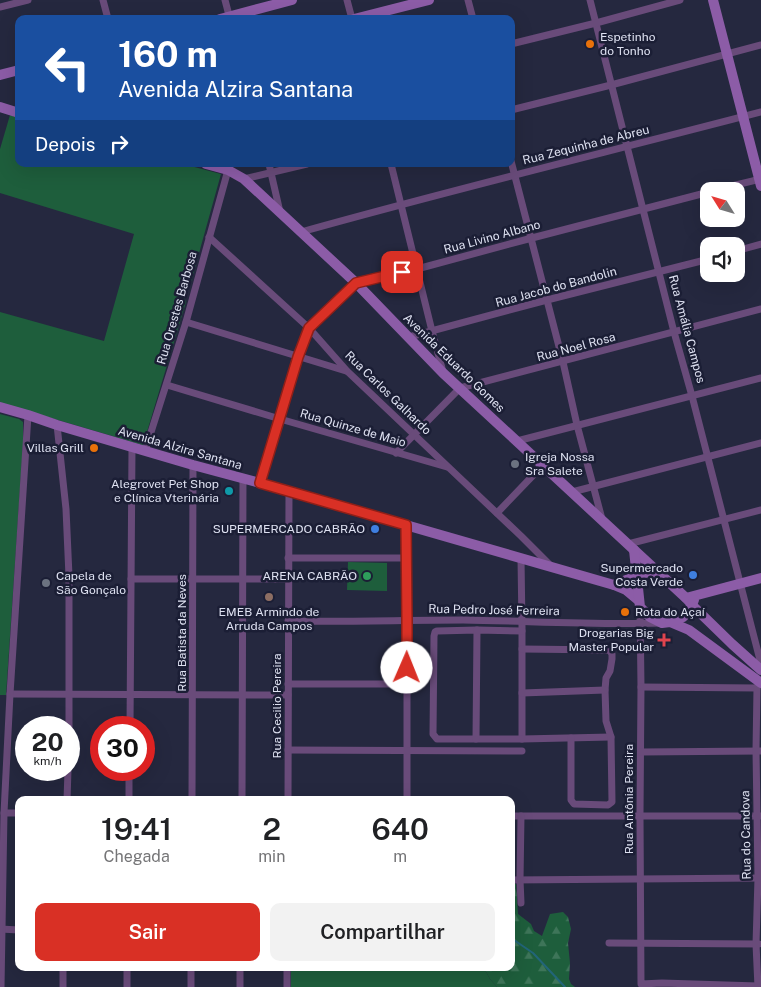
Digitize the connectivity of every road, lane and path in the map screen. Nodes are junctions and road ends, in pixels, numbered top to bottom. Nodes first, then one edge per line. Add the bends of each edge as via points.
1 (28, 0) edge
2 (104, 0) edge
3 (225, 0) edge
4 (292, 0) edge
5 (347, 0) edge
6 (429, 0) edge
7 (468, 0) edge
8 (590, 0) edge
9 (680, 0) edge
10 (712, 0) edge
11 (0, 7) edge
12 (107, 15) edge
13 (226, 15) edge
14 (237, 15) edge
15 (352, 15) edge
16 (369, 15) edge
17 (472, 15) edge
18 (596, 23) junction
19 (515, 43) edge
20 (761, 45) edge
21 (726, 54) junction
22 (15, 71) edge
23 (0, 75) edge
24 (611, 85) junction
25 (515, 109) edge
26 (761, 112) edge
27 (743, 117) junction
28 (627, 147) junction
29 (217, 167) edge
30 (270, 167) edge
31 (295, 167) edge
32 (392, 167) edge
33 (513, 167) edge
34 (228, 170) junction
35 (271, 173) junction
36 (515, 175) junction
37 (244, 179) junction
38 (760, 181) edge
39 (745, 184) edge
40 (700, 194) edge
41 (402, 204) junction
42 (643, 208) junction
43 (280, 212) junction
44 (301, 232) junction
45 (209, 237) junction
46 (532, 238) junction
47 (761, 244) edge
48 (745, 248) edge
49 (700, 261) edge
50 (417, 269) junction
51 (659, 272) junction
52 (356, 283) junction
53 (547, 300) junction
54 (761, 309) edge
55 (186, 322) junction
56 (309, 328) junction
57 (432, 331) junction
58 (674, 332) junction
59 (409, 337) junction
60 (298, 357) junction
61 (564, 362) junction
62 (347, 371) junction
63 (443, 372) junction
64 (761, 378) edge
65 (167, 385) junction
66 (460, 388) junction
67 (692, 396) junction
68 (0, 407) edge
69 (28, 415) junction
70 (280, 419) junction
71 (57, 425) junction
72 (577, 425) junction
73 (414, 434) junction
74 (517, 441) junction
75 (761, 444) edge
76 (132, 447) junction
77 (145, 451) junction
78 (396, 452) junction
79 (708, 457) junction
80 (193, 465) junction
81 (543, 465) junction
82 (448, 467) junction
83 (243, 478) junction
84 (260, 483) junction
85 (593, 486) junction
86 (289, 492) junction
87 (572, 492) junction
88 (761, 510) edge
89 (497, 513) junction
90 (602, 519) junction
91 (724, 520) junction
92 (406, 525) junction
93 (631, 547) junction
94 (288, 558) junction
95 (406, 558) junction
96 (521, 558) junction
97 (551, 566) junction
98 (662, 576) junction
99 (637, 577) junction
100 (131, 578) junction
101 (761, 578) edge
102 (194, 579) junction
103 (242, 579) junction
104 (288, 579) junction
105 (740, 583) junction
106 (614, 585) junction
107 (688, 600) junction
108 (639, 604) junction
109 (407, 620) junction
110 (288, 621) junction
111 (522, 621) junction
112 (666, 622) junction
113 (640, 623) junction
114 (477, 630) junction
115 (522, 631) junction
116 (522, 649) junction
117 (761, 664) edge
118 (761, 670) edge
119 (288, 684) junction
120 (406, 684) junction
121 (759, 685) edge
122 (641, 686) junction
123 (605, 690) junction
124 (522, 693) junction
125 (10, 694) junction
126 (69, 695) junction
127 (130, 695) junction
128 (193, 695) junction
129 (242, 695) junction
130 (288, 695) junction
131 (69, 716) edge
132 (130, 716) edge
133 (611, 737) junction
134 (571, 738) junction
135 (476, 739) junction
136 (522, 739) junction
137 (288, 750) junction
138 (759, 750) edge
139 (407, 751) junction
140 (522, 751) dead end
141 (641, 752) junction
142 (68, 781) edge
143 (129, 781) edge
144 (67, 796) edge
145 (129, 796) edge
146 (192, 796) edge
147 (242, 796) edge
148 (288, 796) edge
149 (407, 796) edge
150 (4, 813) junction
151 (15, 813) edge
152 (640, 815) junction
153 (515, 816) edge
154 (522, 816) junction
155 (759, 816) edge
156 (640, 878) junction
157 (759, 878) edge
158 (515, 880) edge
159 (520, 880) junction
160 (521, 903) dead end
161 (0, 929) edge
162 (15, 930) edge
163 (609, 943) dead end
164 (641, 944) junction
165 (759, 944) edge
166 (63, 971) edge
167 (127, 971) edge
168 (191, 971) edge
169 (240, 971) edge
170 (287, 971) edge
171 (641, 986) edge
172 (758, 986) edge
173 (0, 987) edge
174 (63, 987) edge
175 (127, 987) edge
176 (191, 987) edge
177 (240, 987) edge
178 (287, 987) edge

1 - 11 street
2 - 12 street
3 - 13 street
4 - 14 main road
5 - 15 street
6 - 16 main road
7 - 17 street
8 - 18 street, Rua Amália Campos
9 - 18 street
10 - 21 main road
18 - 19 street
18 - 24 street, Rua Amália Campos
20 - 21 street
21 - 24 street
21 - 27 main road
22 - 23 main road
24 - 25 street
24 - 28 street, Rua Amália Campos
26 - 27 street, Rua Zequinha de Abreu
27 - 28 street, Rua Zequinha de Abreu
27 - 38 main road
28 - 36 street, Rua Zequinha de Abreu
28 - 42 street, Rua Amália Campos
29 - 34 main road, Avenida Eduardo Gomes
30 - 35 street
31 - 35 street
32 - 41 street
33 - 36 street
34 - 37 main road, Avenida Eduardo Gomes
34 - 45 street, Rua Orestes Barbosa
35 - 37 street
35 - 43 street
36 - 41 street, Rua Zequinha de Abreu
36 - 46 street
37 - 43 main road, Avenida Eduardo Gomes
38 - 39 street, Rua Livino Albano
40 - 42 street, Rua Livino Albano
41 - 44 street, Rua Zequinha de Abreu
41 - 50 street
42 - 46 street, Rua Livino Albano
42 - 51 street, Rua Amália Campos
43 - 44 main road, Avenida Eduardo Gomes
44 - 52 main road, Avenida Eduardo Gomes
45 - 55 street, Rua Orestes Barbosa
45 - 56 street, Rua Carlos Galhardo
46 - 50 street, Rua Livino Albano
46 - 53 street
47 - 48 street
49 - 51 street, Rua Jacob do Bandolin
50 - 52 street, Rua Livino Albano
50 - 57 street
51 - 53 street, Rua Jacob do Bandolin
51 - 58 street, Rua Amália Campos
52 - 56 street
52 - 59 main road, Avenida Eduardo Gomes
53 - 57 street, Rua Jacob do Bandolin
53 - 61 street
54 - 58 street, Rua Noel Rosa
55 - 60 street
55 - 65 street, Rua Orestes Barbosa
56 - 60 street
56 - 62 street, Rua Carlos Galhardo
57 - 59 street, Rua Jacob do Bandolin
57 - 63 street
58 - 61 street, Rua Noel Rosa
58 - 67 street, Rua Amália Campos
59 - 63 main road, Avenida Eduardo Gomes
60 - 62 street
60 - 70 street
61 - 66 street, Rua Noel Rosa
61 - 72 street
62 - 73 street, Rua Carlos Galhardo
63 - 66 main road, Avenida Eduardo Gomes
64 - 67 street
65 - 70 street, Rua Quinze de Maio
65 - 77 street, Rua Orestes Barbosa
66 - 73 street
66 - 74 main road, Avenida Eduardo Gomes
67 - 72 street
67 - 79 street, Rua Amália Campos
68 - 69 main road, Avenida Alzira Santana
69 - 71 main road, Avenida Alzira Santana
69 - 125 street
70 - 78 street, Rua Quinze de Maio
70 - 84 street
71 - 76 main road, Avenida Alzira Santana
71 - 126 street via 69,576
72 - 74 street
72 - 85 street
73 - 78 street
73 - 82 street, Rua Carlos Galhardo
74 - 81 main road, Avenida Eduardo Gomes
75 - 79 street
76 - 77 main road, Avenida Alzira Santana
76 - 100 street
77 - 80 main road, Avenida Alzira Santana
78 - 82 street, Rua Quinze de Maio
79 - 85 street
79 - 91 street, Rua Amália Campos
80 - 83 main road, Avenida Alzira Santana
80 - 102 street, Rua Batista da Neves
81 - 87 main road, Avenida Eduardo Gomes
81 - 89 street
82 - 89 street, Rua Carlos Galhardo
83 - 84 main road, Avenida Alzira Santana
83 - 103 street
84 - 86 main road, Avenida Alzira Santana
85 - 87 street
85 - 90 street
86 - 92 main road, Avenida Alzira Santana
86 - 94 street, Rua Cecilio Pereira
87 - 90 main road, Avenida Eduardo Gomes
88 - 91 street
89 - 97 street, Rua Carlos Galhardo
90 - 93 main road, Avenida Eduardo Gomes
91 - 93 street
91 - 105 street, Rua Amália Campos
92 - 95 street
92 - 96 main road, Avenida Alzira Santana
93 - 98 main road, Avenida Eduardo Gomes
93 - 99 main road
94 - 95 street
94 - 104 street, Rua Cecilio Pereira
95 - 109 street
96 - 97 main road, Avenida Alzira Santana
96 - 111 street
97 - 106 main road, Avenida Alzira Santana
98 - 99 main road via 653,572
98 - 107 main road
99 - 106 main road
99 - 108 main road
100 - 102 street
100 - 127 street
101 - 105 main road
102 - 103 street
102 - 128 street, Rua Batista da Neves
103 - 104 street
103 - 129 street
104 - 110 street, Rua Cecilio Pereira
105 - 107 main road
105 - 117 street, Rua Amália Campos
106 - 108 main road, Avenida Alzira Santana via 626,590
107 - 112 main road via 688,612 683,617
107 - 118 main road
108 - 112 main road via 650,617
108 - 113 street, Rua Antônia Pereira
109 - 110 street, Rua Pedro José Ferreira
109 - 111 street, Rua Pedro José Ferreira
109 - 120 street
110 - 119 street, Rua Cecilio Pereira
111 - 113 street, Rua Pedro José Ferreira
111 - 115 street
112 - 113 street, Rua Pedro José Ferreira
112 - 121 main road via 689,630
113 - 122 street, Rua Antônia Pereira
114 - 115 street
114 - 135 street
114 - 135 street via 435,632 433,734 437,739
115 - 116 street
116 - 123 street via 610,651 612,667 606,678
116 - 124 street
119 - 120 street
119 - 130 street, Rua Cecilio Pereira
120 - 139 street
121 - 122 street
121 - 138 street, Rua do Candova
122 - 141 street, Rua Antônia Pereira
123 - 124 street
123 - 133 street via 605,716
124 - 136 street
125 - 126 street
125 - 150 street
126 - 127 street
126 - 131 street
127 - 128 street
127 - 132 street
128 - 129 street
128 - 146 street, Rua Batista da Neves
129 - 130 street
129 - 147 street
130 - 137 street, Rua Cecilio Pereira
133 - 134 street
133 - 134 street via 612,802 608,805 572,802
134 - 136 street
135 - 136 street
137 - 139 street
137 - 148 street, Rua Cecilio Pereira
138 - 141 street
138 - 155 street, Rua do Candova
139 - 140 street
139 - 149 street
141 - 152 street, Rua Antônia Pereira
142 - 144 street
143 - 145 street
150 - 151 street
150 - 161 street
152 - 154 street
152 - 155 street
152 - 156 street, Rua Antônia Pereira
153 - 154 street
154 - 159 street
155 - 157 street, Rua do Candova
156 - 157 street
156 - 159 street
156 - 164 street, Rua Antônia Pereira
157 - 165 street, Rua do Candova
158 - 159 street
159 - 160 street
161 - 162 street
161 - 173 street
163 - 164 street
164 - 165 street
164 - 171 street, Rua Antônia Pereira
165 - 172 street, Rua do Candova
166 - 174 street
167 - 175 street
168 - 176 street
169 - 177 street
170 - 178 street
171 - 172 street via 662,983

